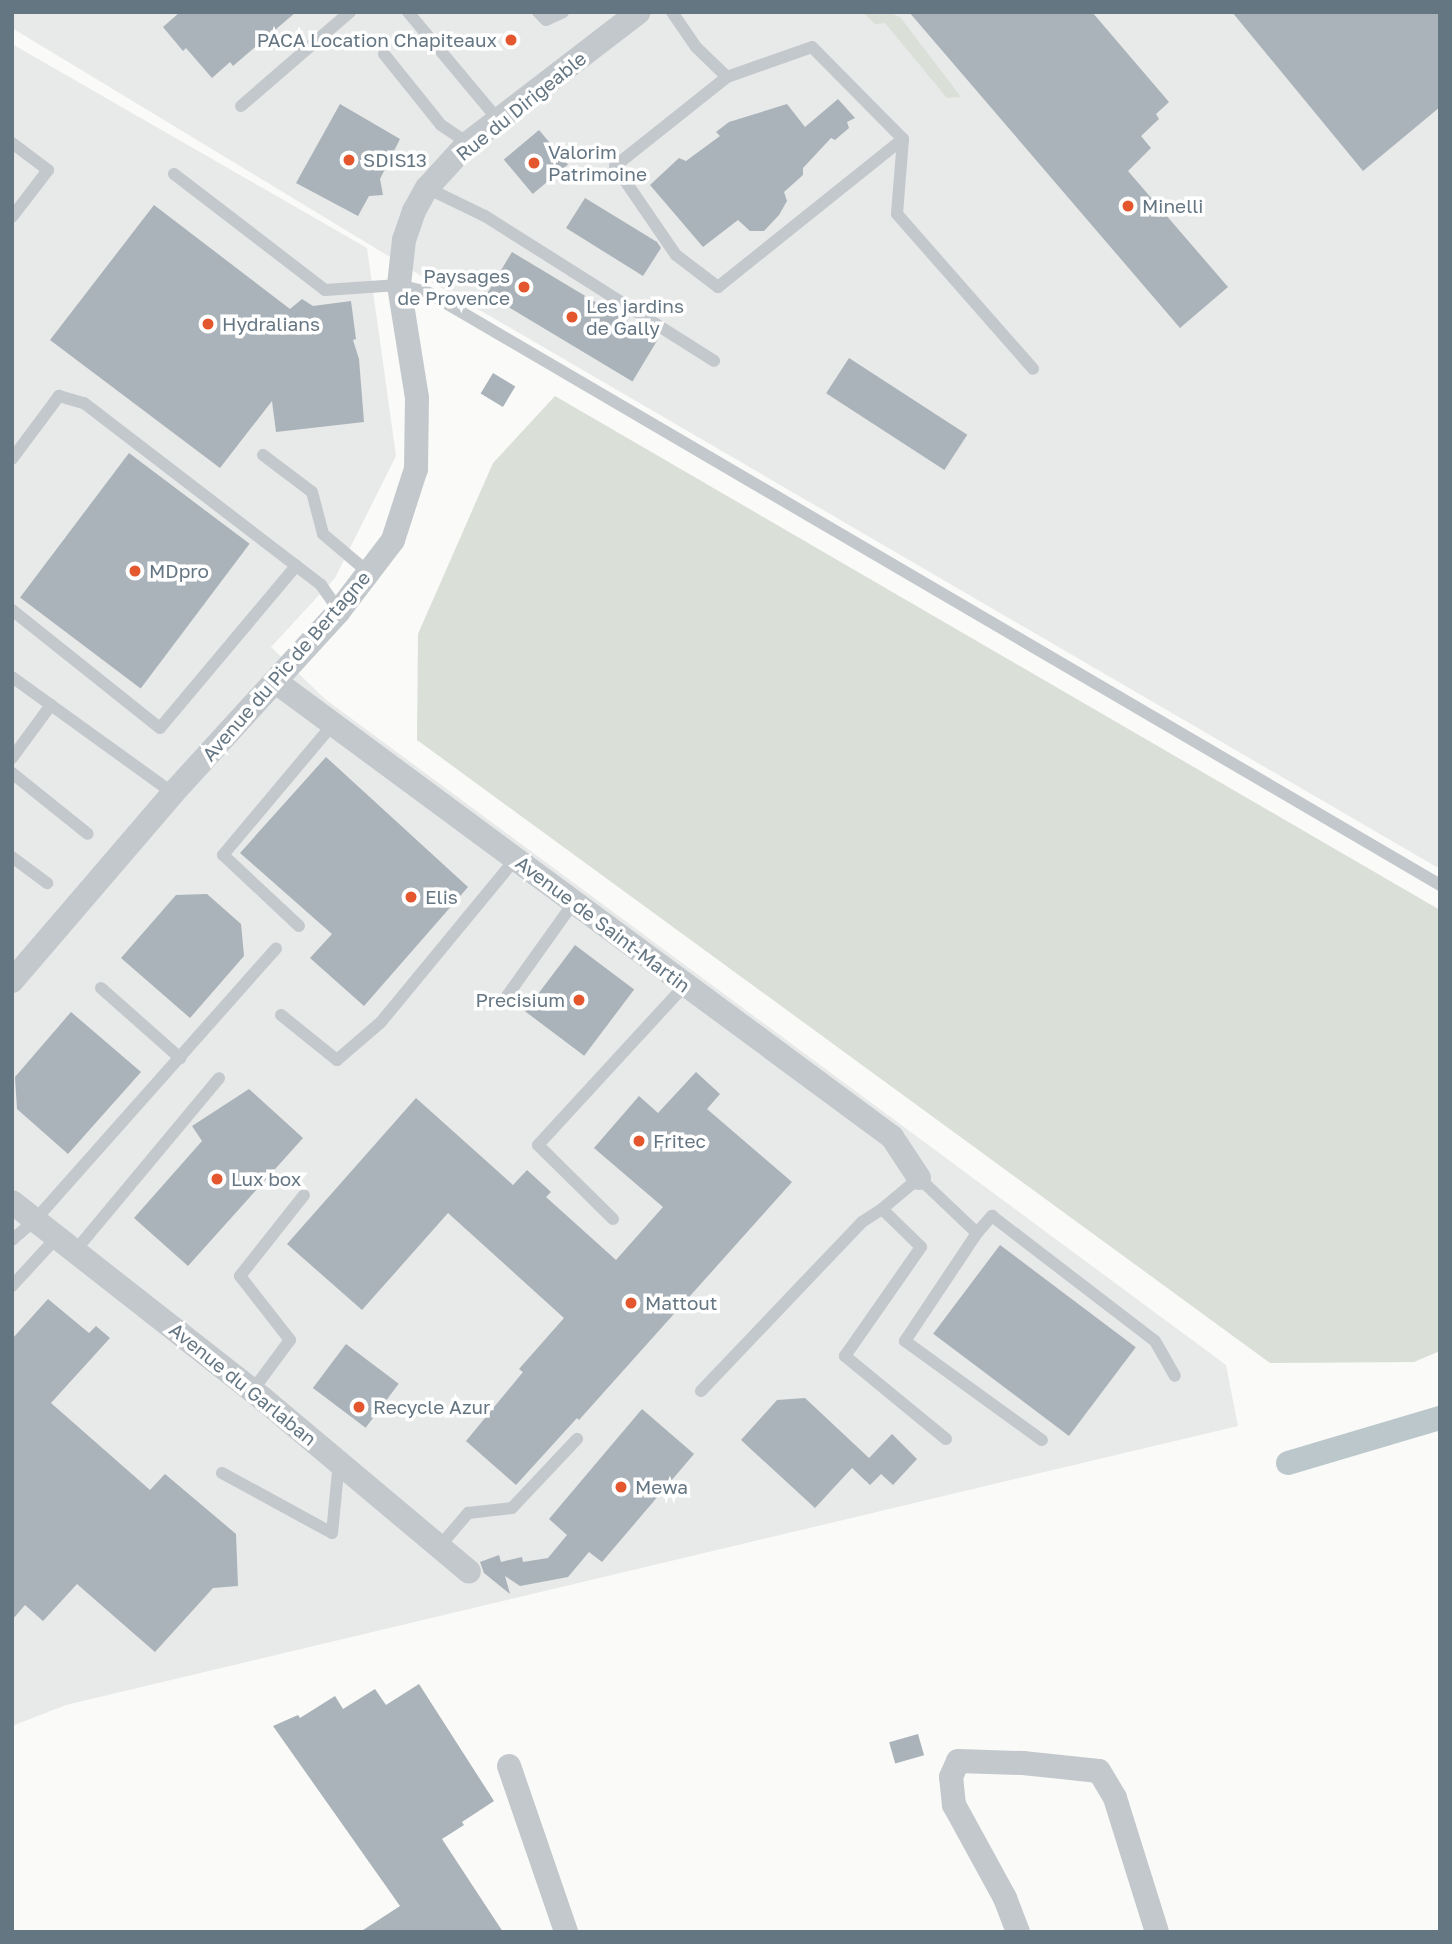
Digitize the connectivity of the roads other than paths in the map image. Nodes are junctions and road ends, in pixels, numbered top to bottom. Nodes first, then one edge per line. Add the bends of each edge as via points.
1 (350, 12) edge
2 (408, 12) edge
3 (538, 12) edge
4 (563, 12) edge
5 (639, 12) edge
6 (672, 12) edge
7 (384, 54) dead end
8 (727, 77) junction
9 (241, 106) dead end
10 (500, 121) junction
11 (903, 139) junction
12 (12, 143) edge
13 (468, 143) junction
14 (174, 174) dead end
15 (427, 188) junction
16 (414, 211) joint
17 (12, 217) edge
18 (399, 285) junction
19 (714, 361) dead end
20 (1033, 369) dead end
21 (263, 455) dead end
22 (12, 459) edge
23 (296, 566) junction
24 (368, 572) junction
25 (12, 610) edge
26 (339, 611) junction
27 (12, 677) edge
28 (276, 682) junction
29 (51, 705) junction
30 (332, 725) junction
31 (12, 758) edge
32 (12, 773) edge
33 (173, 793) junction
34 (88, 834) dead end
35 (12, 857) edge
36 (516, 858) junction
37 (47, 883) dead end
38 (1440, 885) edge
39 (574, 902) junction
40 (299, 926) dead end
41 (276, 949) dead end
42 (12, 981) edge
43 (684, 986) junction
44 (101, 988) dead end
45 (507, 996) dead end
46 (281, 1015) dead end
47 (180, 1058) junction
48 (219, 1078) dead end
49 (919, 1178) junction
50 (304, 1195) dead end
51 (12, 1202) edge
52 (882, 1209) junction
53 (613, 1219) dead end
54 (35, 1220) junction
55 (976, 1233) junction
56 (12, 1240) edge
57 (66, 1244) junction
58 (12, 1286) edge
59 (1175, 1376) dead end
60 (253, 1390) junction
61 (701, 1391) dead end
62 (577, 1439) dead end
63 (946, 1439) dead end
64 (1042, 1440) dead end
65 (339, 1462) junction
66 (222, 1473) dead end
67 (439, 1547) junction
68 (469, 1572) dead end
69 (509, 1766) dead end
70 (566, 1932) edge
71 (1018, 1932) edge
72 (1157, 1932) edge

1 - 9 lane
2 - 10 lane
3 - 4 lane via 547,20
5 - 10 street, Rue du Dirigeable
6 - 8 lane via 696,47
7 - 13 lane via 442,125
8 - 11 lane via 812,47
8 - 11 lane via 615,166 676,255 718,287
10 - 13 street, Rue du Dirigeable
11 - 20 lane via 897,214
12 - 17 lane via 48,170
13 - 15 street, Rue du Dirigeable
14 - 18 lane via 324,290
15 - 16 street, Rue du Dirigeable
15 - 19 lane via 485,216
16 - 18 street, Avenue du Pic de Bertagne via 404,240
18 - 24 street, Avenue du Pic de Bertagne via 417,398 416,469 393,540
18 - 38 lane via 427,292
21 - 24 lane via 312,492 323,534
22 - 23 lane via 59,396 84,403
23 - 25 lane via 160,729
23 - 26 lane via 321,585
24 - 26 street, Avenue du Pic de Bertagne
26 - 28 street, Avenue du Pic de Bertagne
27 - 29 lane
28 - 30 street, Avenue de Saint-Martin
28 - 33 street, Avenue du Pic de Bertagne
29 - 31 lane
29 - 33 lane
30 - 36 street, Avenue de Saint-Martin
30 - 40 lane via 223,855
32 - 34 lane
33 - 42 street, Avenue du Pic de Bertagne
35 - 37 lane
36 - 39 street, Avenue de Saint-Martin
36 - 46 lane via 381,1022 337,1060
39 - 43 street, Avenue de Saint-Martin
39 - 45 lane
41 - 47 lane
43 - 49 street, Avenue de Saint-Martin via 892,1137
43 - 53 lane via 538,1145
44 - 47 lane
47 - 54 lane
48 - 57 lane
49 - 52 lane
49 - 55 lane
50 - 60 lane via 240,1276 290,1339
51 - 54 street, Avenue du Garlaban
52 - 61 lane via 862,1222
52 - 63 lane via 921,1247 845,1356
54 - 56 lane
54 - 57 street, Avenue du Garlaban
55 - 59 lane via 992,1216 1155,1340
55 - 64 lane via 905,1341
57 - 58 lane
57 - 60 street, Avenue du Garlaban
60 - 65 street, Avenue du Garlaban
62 - 67 lane via 512,1508 468,1513
65 - 66 lane via 332,1532
65 - 67 street, Avenue du Garlaban
67 - 68 street, Avenue du Garlaban
69 - 70 street
71 - 72 street via 1005,1898 954,1805 951,1777 958,1761 1099,1771 1115,1798

